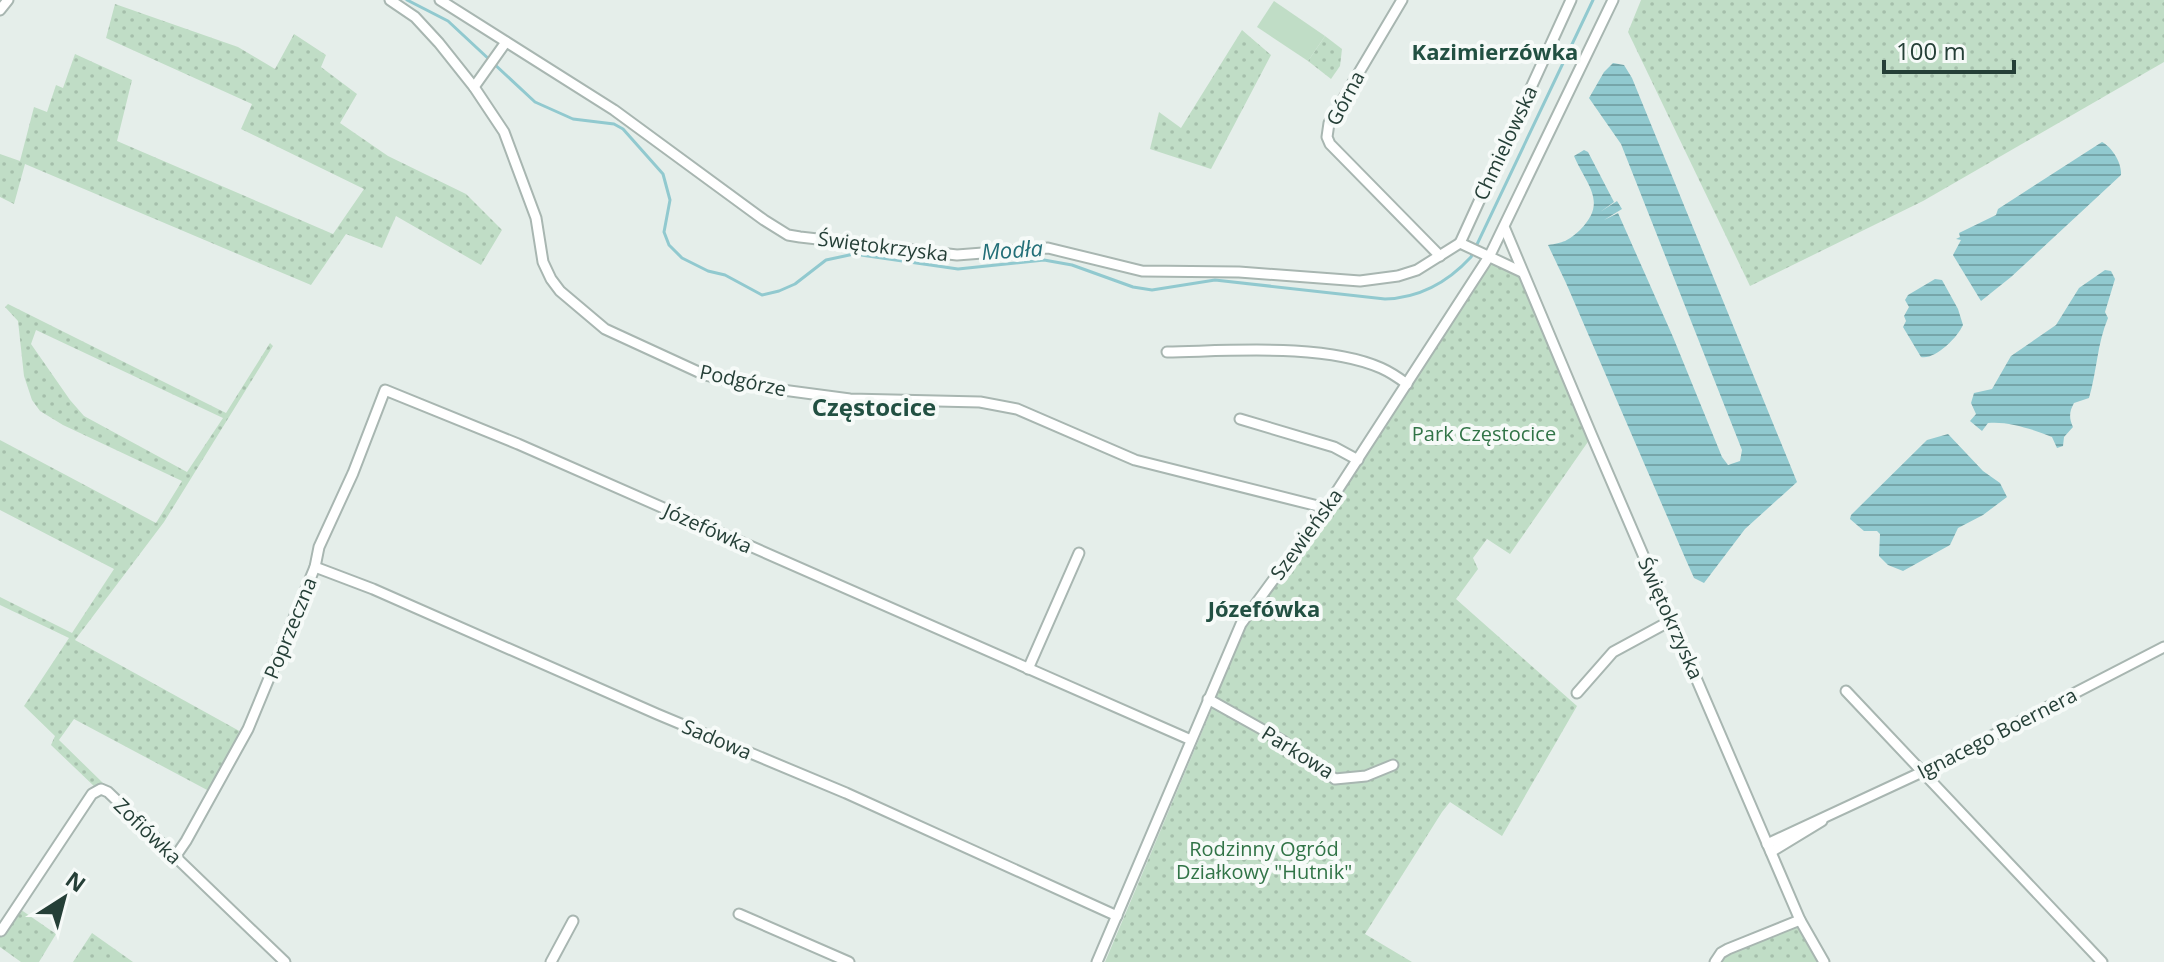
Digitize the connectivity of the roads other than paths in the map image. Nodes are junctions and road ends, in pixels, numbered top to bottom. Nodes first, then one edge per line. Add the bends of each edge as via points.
1 (8, 0) edge
2 (390, 0) edge
3 (440, 0) edge
4 (1402, 0) edge
5 (1571, 0) edge
6 (1613, 0) edge
7 (0, 10) edge
8 (504, 46) junction
9 (474, 87) junction
10 (1505, 229) junction
11 (1460, 243) junction
12 (1486, 254) junction
13 (1440, 256) junction
14 (1522, 272) junction
15 (1167, 352) dead end
16 (1407, 384) junction
17 (385, 390) joint
18 (1240, 419) dead end
19 (1358, 460) junction
20 (1326, 508) junction
21 (1079, 553) dead end
22 (315, 567) junction
23 (1672, 620) junction
24 (2164, 647) edge
25 (1028, 669) junction
26 (1846, 691) dead end
27 (1577, 693) dead end
28 (1208, 699) junction
29 (1191, 740) junction
30 (1393, 765) dead end
31 (1922, 772) junction
32 (1769, 848) junction
33 (175, 857) junction
34 (739, 914) dead end
35 (1117, 916) junction
36 (1800, 920) junction
37 (573, 921) dead end
38 (1, 931) edge
39 (285, 962) edge
40 (551, 962) edge
41 (849, 962) edge
42 (1097, 962) edge
43 (1715, 962) edge
44 (1824, 962) edge
45 (2102, 962) edge

1 - 7 street
2 - 9 street, Podgórze via 415,17
3 - 8 street, Świętokrzyska
4 - 13 street, Górna via 1329,123 1327,137
5 - 11 street, Chmielowska
6 - 10 street, Szewieńska
8 - 9 street
8 - 13 street, Świętokrzyska via 614,110 788,235 957,255 1048,248 1142,271 1360,281 1398,276
9 - 20 street, Podgórze via 512,148 551,279 593,320 620,336 705,375 753,386 850,399 980,402 1017,409 1135,460
10 - 12 street, Szewieńska
10 - 14 street, Świętokrzyska
11 - 12 street
11 - 13 street, Świętokrzyska
12 - 14 street
12 - 16 street, Szewieńska
14 - 23 street, Świętokrzyska
15 - 16 street via 1325,355 1382,368
16 - 19 street, Szewieńska
17 - 22 street, Poprzeczna
17 - 25 street, Józefówka
18 - 19 street via 1334,447
19 - 20 street, Szewieńska
20 - 28 street, Szewieńska via 1247,615
21 - 25 street
22 - 33 street, Poprzeczna via 248,729
22 - 35 street, Sadowa via 846,793
23 - 27 street via 1613,652
23 - 32 street, Świętokrzyska
24 - 31 street, Ignacego Boernera
25 - 29 street, Józefówka
26 - 31 street
28 - 29 street, Szewieńska
28 - 30 street, Parkowa via 1283,741 1335,779 1366,776
29 - 35 street, Szewieńska
31 - 32 street, Ignacego Boernera
31 - 45 street
32 - 36 street, Świętokrzyska
33 - 38 street, Zofiówka via 108,792 97,790
33 - 39 street, Zofiówka
34 - 41 street
35 - 42 street, Szewieńska
36 - 43 street via 1728,949
36 - 44 street, Świętokrzyska
37 - 40 street

